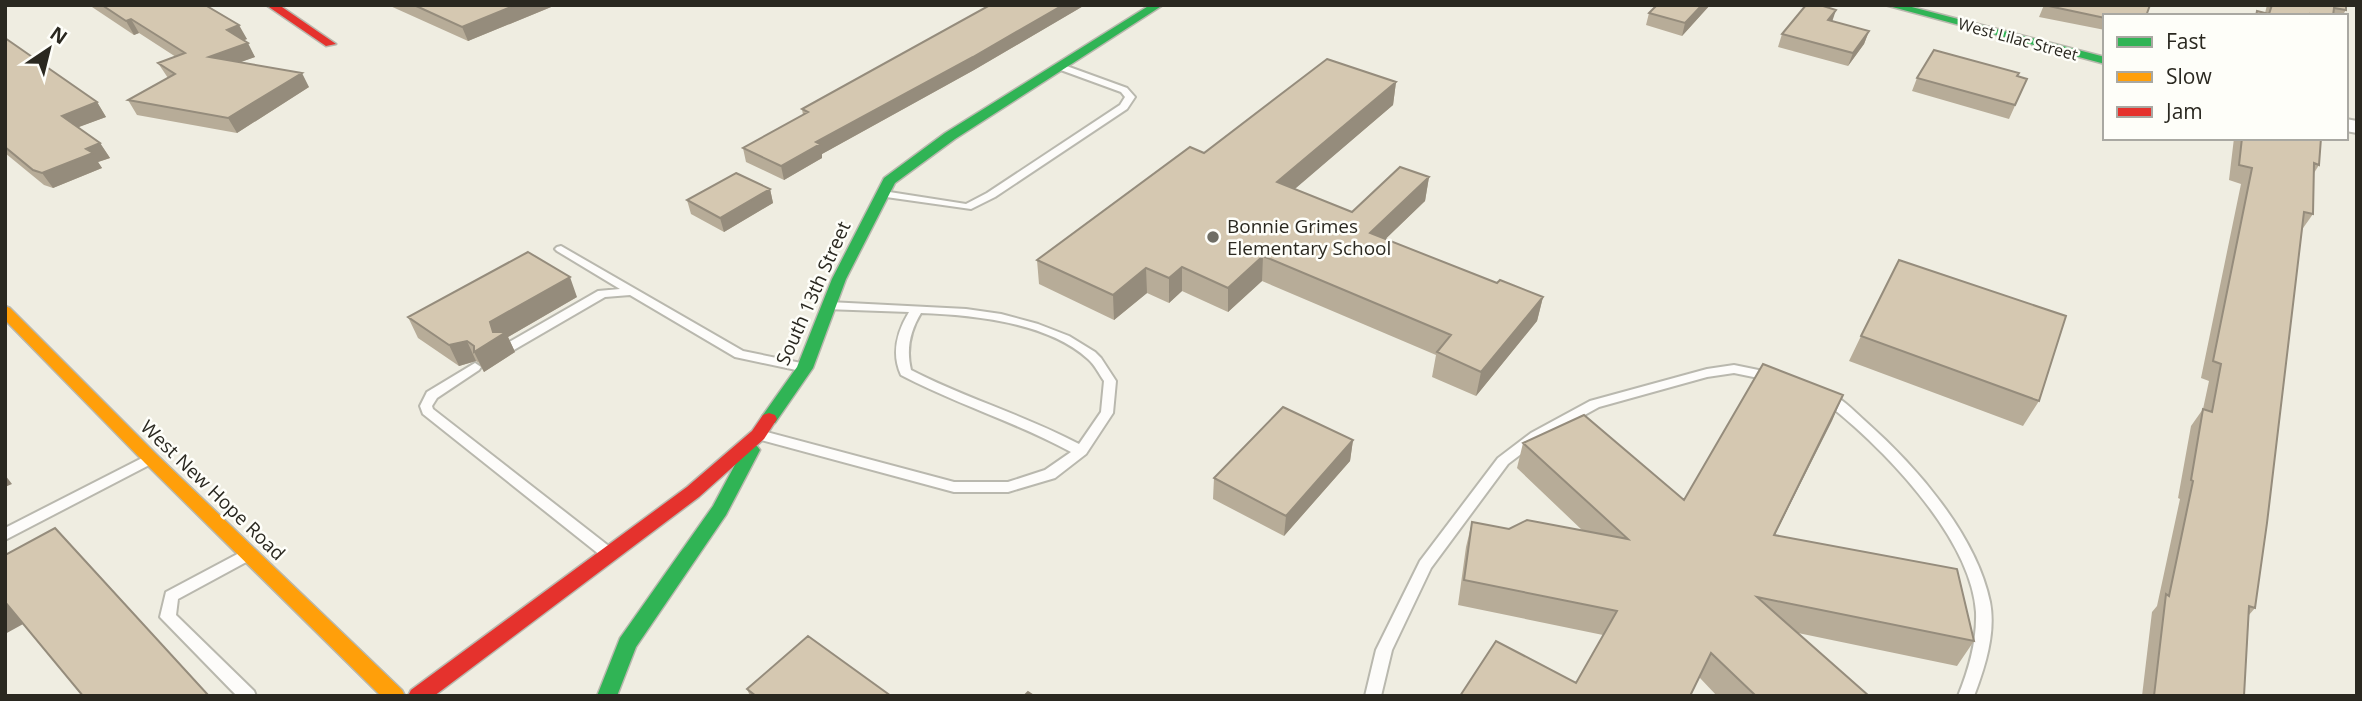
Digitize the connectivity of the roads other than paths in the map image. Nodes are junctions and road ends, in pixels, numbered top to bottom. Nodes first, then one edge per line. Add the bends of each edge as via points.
1 (271, 5) edge
2 (1158, 5) edge
3 (1890, 5) edge
4 (330, 44) dead end
5 (2103, 60) edge
6 (1061, 67) junction
7 (882, 194) junction
8 (561, 249) dead end
9 (632, 291) junction
10 (829, 306) junction
11 (917, 309) junction
12 (5, 311) edge
13 (508, 348) dead end
14 (475, 367) edge
15 (805, 368) junction
16 (1788, 382) edge
17 (1812, 391) edge
18 (758, 435) junction
19 (1081, 452) junction
20 (150, 459) junction
21 (21, 526) junction
22 (5, 529) edge
23 (5, 535) edge
24 (248, 554) junction
25 (608, 554) junction
26 (248, 696) edge
27 (395, 696) edge
28 (418, 696) edge
29 (607, 696) edge
30 (1373, 696) edge
31 (1966, 696) edge

1 - 4 street
2 - 6 street, South 13th Street
3 - 5 street, West Lilac Street
6 - 7 street, South 13th Street via 950,135 889,181
6 - 7 lane via 1124,90 1130,97 1124,107 967,207
7 - 10 street, South 13th Street
8 - 9 lane
9 - 13 lane via 602,294
9 - 15 lane via 739,354
10 - 11 lane
10 - 15 street, South 13th Street
11 - 19 lane via 904,331 901,354 905,372 1044,430
11 - 19 lane via 985,314 1066,339 1094,357 1110,382 1107,413
12 - 20 street, West New Hope Road
14 - 25 lane via 432,395 428,411
15 - 18 street, South 13th Street
16 - 30 lane via 1734,369 1707,373 1595,404 1536,436 1503,461 1425,565 1384,650
17 - 31 lane via 1852,413 1919,486 1964,549 1982,603 1978,668
18 - 19 lane via 954,487 1008,487 1050,474
18 - 25 street, South 13th Street via 693,492
18 - 29 street via 720,510 627,644
20 - 21 lane
20 - 24 street, West New Hope Road
21 - 22 lane
21 - 23 lane
24 - 26 lane via 171,596 168,617
24 - 27 street, West New Hope Road
25 - 28 street, South 13th Street

